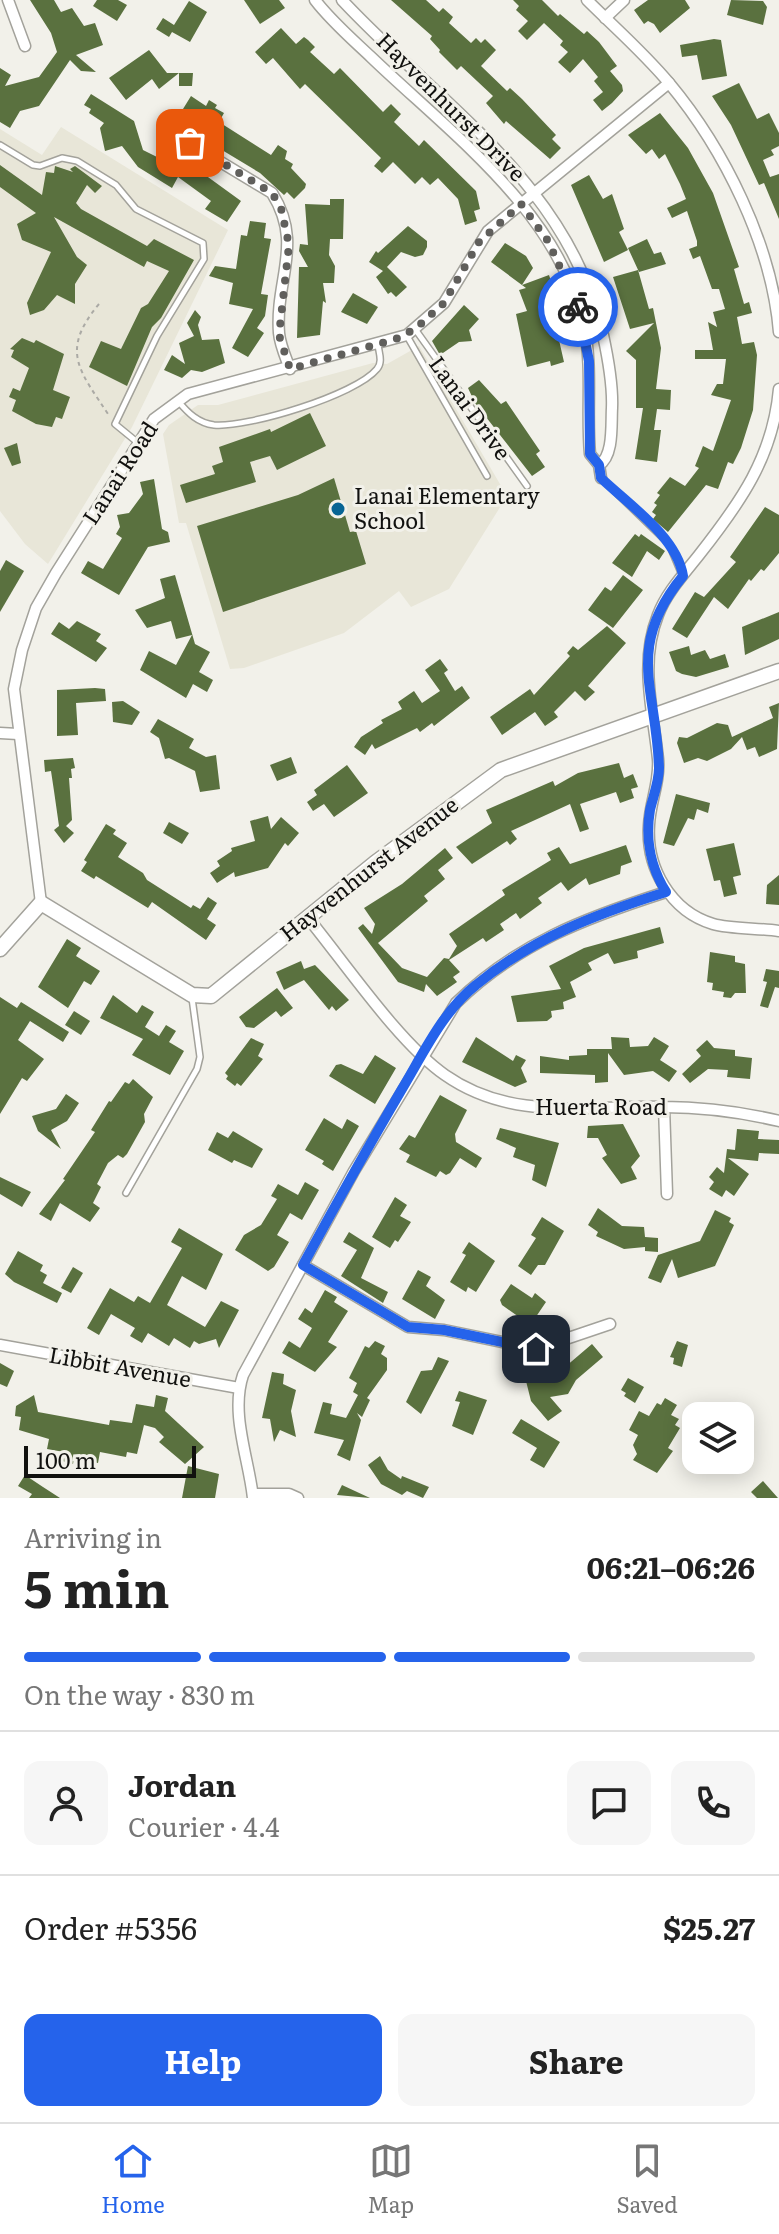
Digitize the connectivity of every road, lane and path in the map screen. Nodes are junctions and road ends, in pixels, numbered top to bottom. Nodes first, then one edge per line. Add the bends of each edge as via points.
1 (8, 0) edge
2 (315, 0) edge
3 (342, 0) edge
4 (587, 0) edge
5 (624, 0) edge
6 (605, 18) junction
7 (361, 19) junction
8 (348, 34) junction
9 (25, 46) dead end
10 (669, 83) junction
11 (171, 132) dead end
12 (0, 145) edge
13 (536, 192) junction
14 (521, 204) junction
15 (99, 304) dead end
16 (411, 332) junction
17 (779, 332) edge
18 (378, 345) junction
19 (290, 369) junction
20 (779, 389) edge
21 (178, 401) junction
22 (115, 424) junction
23 (137, 442) junction
24 (599, 465) junction
25 (487, 476) dead end
26 (601, 478) joint
27 (527, 486) dead end
28 (683, 576) junction
29 (779, 671) edge
30 (651, 715) junction
31 (0, 733) edge
32 (18, 734) junction
33 (666, 892) junction
34 (41, 903) junction
35 (308, 918) junction
36 (779, 931) edge
37 (0, 949) edge
38 (192, 995) junction
39 (422, 1056) junction
40 (664, 1107) junction
41 (779, 1121) edge
42 (126, 1193) dead end
43 (667, 1194) dead end
44 (303, 1265) junction
45 (610, 1324) dead end
46 (0, 1345) edge
47 (239, 1388) junction
48 (253, 1496) edge
49 (298, 1498) edge

1 - 9 street
2 - 8 street, Hayvenhurst Drive
3 - 7 street, Hayvenhurst Drive
4 - 6 street
5 - 6 street
6 - 10 street
7 - 8 street, Hayvenhurst Drive
7 - 13 street, Hayvenhurst Drive
8 - 14 street, Hayvenhurst Drive
10 - 13 street, Lanai Road
10 - 17 street via 741,200 771,285
11 - 19 street via 272,193 281,208 289,245 279,335
12 - 22 lane via 33,165 62,158 77,161 116,185 136,209 203,243 204,259 157,336
13 - 14 street, Lanai Road
13 - 24 street, Hayvenhurst Drive via 577,256 598,312 612,403 607,455
14 - 16 street, Lanai Road via 479,242 444,303
14 - 24 street, Hayvenhurst Drive via 559,262 579,310 591,386 590,454
15 - 22 path via 78,332 76,356 81,373
16 - 18 street, Lanai Road
16 - 25 lane
16 - 27 lane, Lanai Drive
18 - 19 street, Lanai Road
18 - 21 lane via 377,370 297,410 217,425 196,420
19 - 21 street, Lanai Road
20 - 28 street via 771,433 753,481
21 - 23 street, Lanai Road via 154,419
22 - 23 lane
23 - 32 street, Lanai Road via 36,608 14,689
24 - 26 street, Hayvenhurst Drive
26 - 28 lane via 669,544
28 - 30 street via 658,615 648,650
29 - 30 main road, Hayvenhurst Avenue
30 - 33 street via 659,772 648,842
30 - 35 main road, Hayvenhurst Avenue via 501,770
31 - 32 street
32 - 34 street, Lanai Road
33 - 36 street via 715,925
33 - 39 street via 589,917 520,952 456,1003
34 - 37 main road
34 - 38 main road
35 - 38 main road, Hayvenhurst Avenue via 218,992
35 - 39 street, Huerta Road
38 - 42 lane via 197,1069
39 - 40 street, Huerta Road via 471,1090 508,1105 542,1110
39 - 44 street
40 - 41 street, Huerta Road
40 - 43 street
44 - 45 street via 408,1327 536,1349
44 - 47 street
46 - 47 street, Libbit Avenue
47 - 48 street
48 - 49 street

